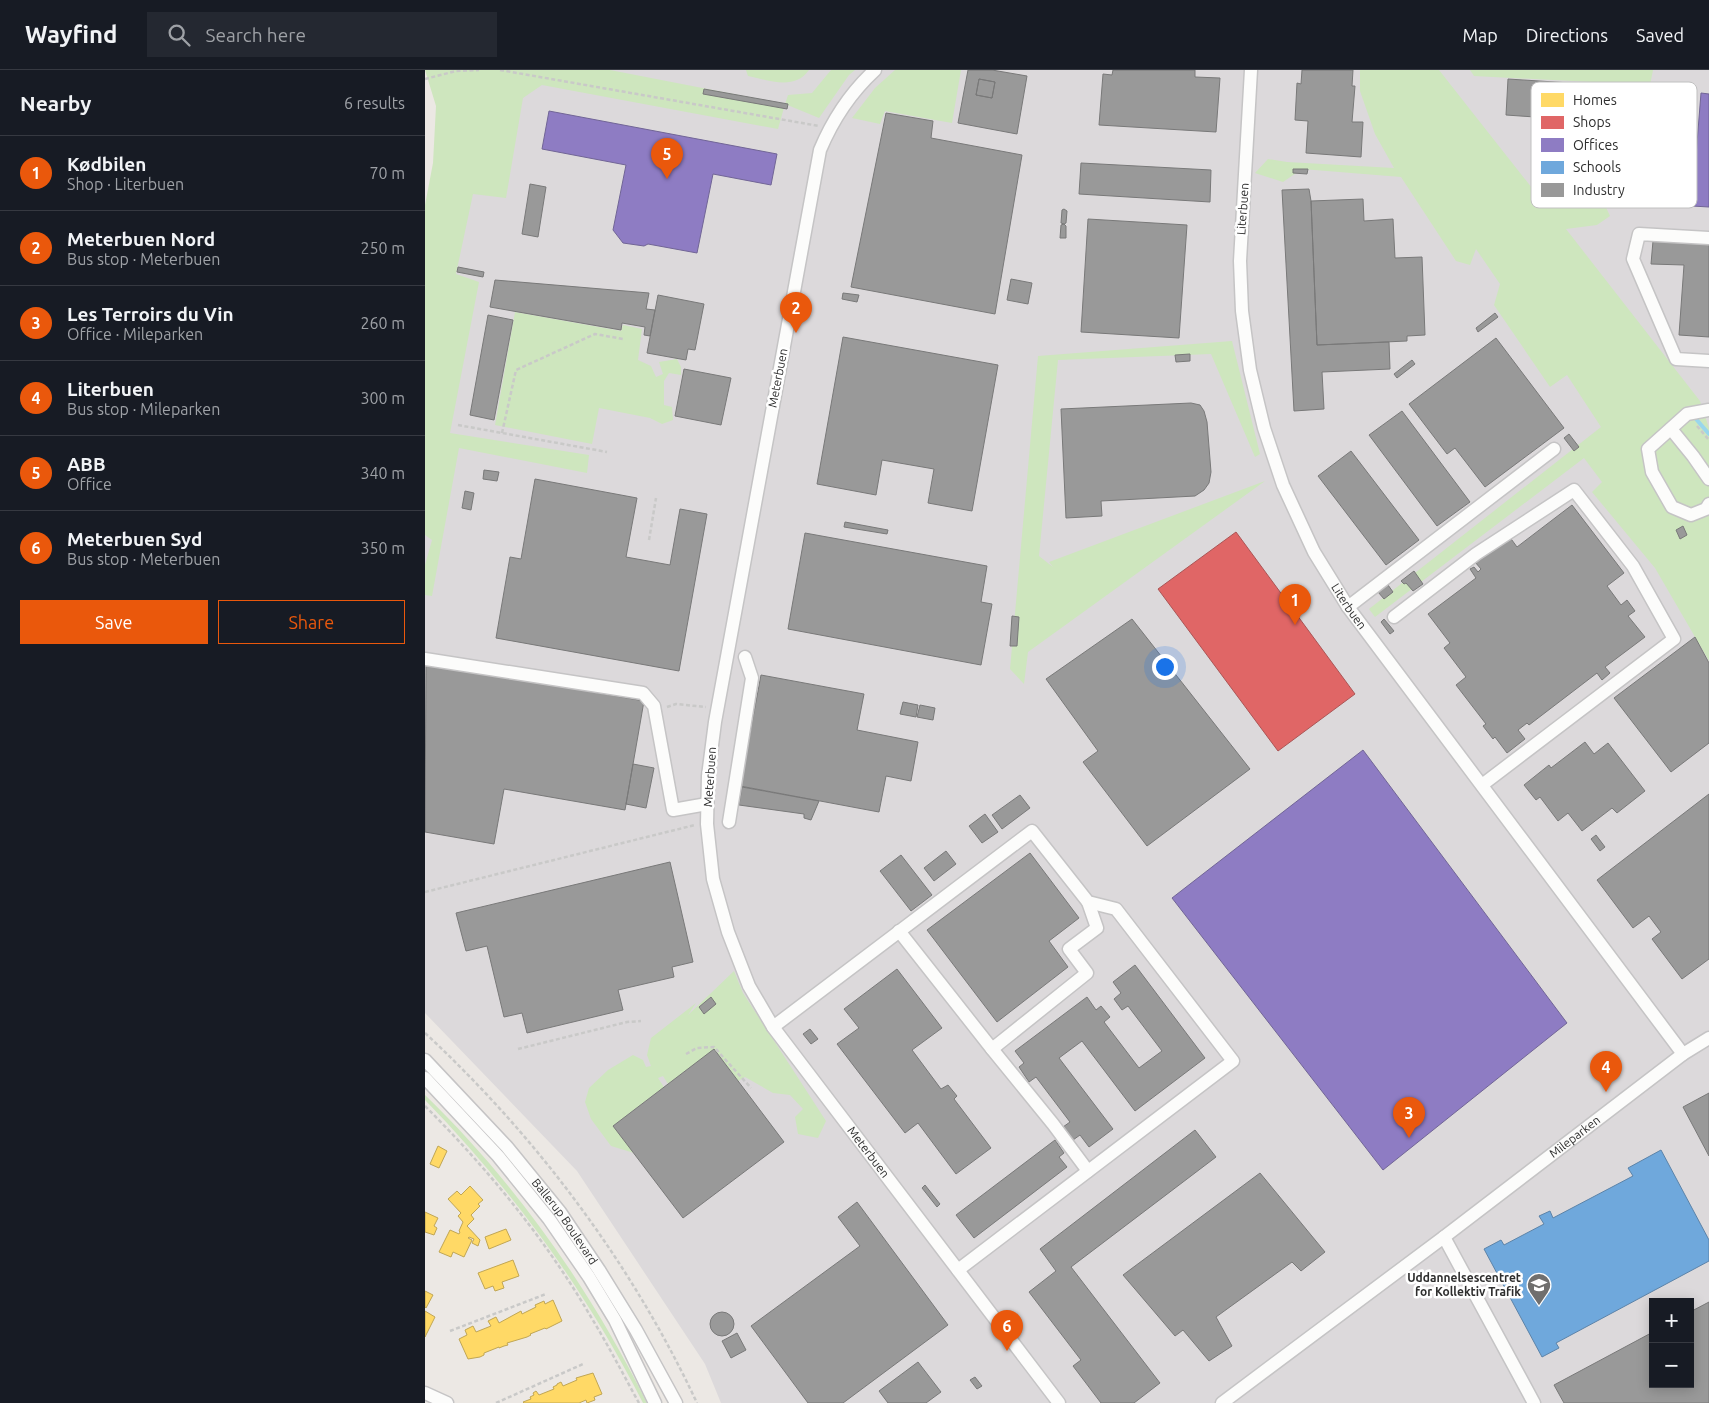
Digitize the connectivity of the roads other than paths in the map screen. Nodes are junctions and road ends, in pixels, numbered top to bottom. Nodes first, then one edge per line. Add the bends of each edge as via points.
1 (875, 70) edge
2 (1251, 70) edge
3 (1709, 238) edge
4 (1709, 361) edge
5 (1709, 410) edge
6 (1671, 429) junction
7 (1554, 449) dead end
8 (1709, 479) edge
9 (1709, 504) edge
10 (1348, 607) junction
11 (1394, 617) dead end
12 (745, 657) dead end
13 (425, 659) edge
14 (1482, 785) junction
15 (707, 804) junction
16 (729, 822) dead end
17 (1088, 902) junction
18 (899, 930) junction
19 (773, 1027) junction
20 (1709, 1038) edge
21 (991, 1049) junction
22 (1683, 1054) junction
23 (425, 1060) edge
24 (425, 1078) edge
25 (1088, 1171) junction
26 (1444, 1237) junction
27 (958, 1270) junction
28 (425, 1393) edge
29 (445, 1402) edge
30 (655, 1403) edge
31 (676, 1403) edge
32 (1059, 1403) edge
33 (1222, 1403) edge
34 (1534, 1403) edge

1 - 15 street, Meterbuen via 844,104 820,150 717,708
2 - 10 street, Literbuen via 1240,261 1242,311 1250,370 1264,428 1283,485 1315,552
3 - 4 street via 1639,234 1633,259 1676,359
5 - 6 street via 1687,414
6 - 8 street
6 - 9 street via 1648,450 1652,472 1672,507 1691,515
7 - 10 street
10 - 14 street, Literbuen
11 - 14 street via 1475,554 1575,490 1633,566 1674,639
12 - 16 street via 752,678
13 - 15 street via 643,694 654,706 673,810
14 - 22 street, Literbuen
15 - 19 street, Meterbuen via 713,879 728,932 749,986
17 - 18 street via 1032,831
17 - 21 street via 1097,928 1069,949 1087,972
17 - 25 street via 1116,909 1233,1061
18 - 19 street
18 - 21 street
19 - 27 street, Meterbuen
20 - 22 street, Mileparken
21 - 25 street
22 - 26 street, Mileparken
23 - 31 street, Ballerup Boulevard via 507,1147 560,1212 636,1330
24 - 30 street, Ballerup Boulevard via 498,1156 549,1219 615,1320
25 - 27 street
26 - 33 street, Mileparken
26 - 34 street
27 - 32 street, Meterbuen
28 - 29 street

